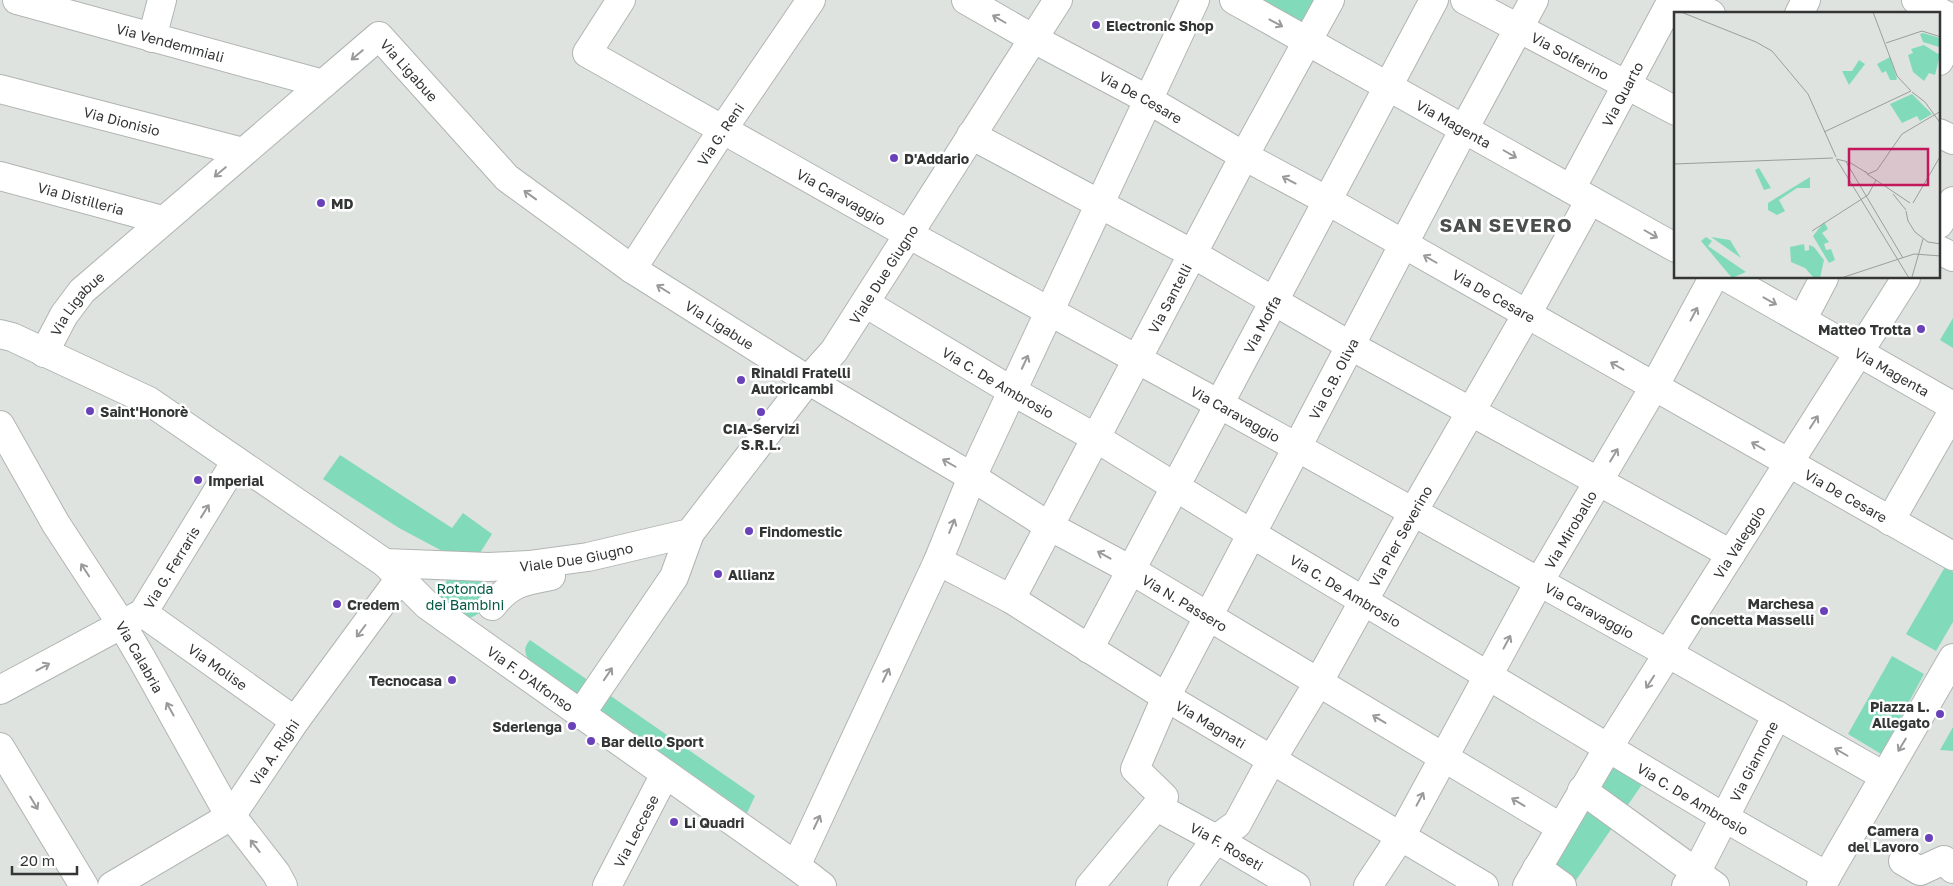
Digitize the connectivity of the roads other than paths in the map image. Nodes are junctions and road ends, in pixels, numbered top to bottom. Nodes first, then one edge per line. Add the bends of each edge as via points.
1 (17, 0) edge
2 (162, 0) edge
3 (622, 0) edge
4 (811, 0) edge
5 (966, 0) edge
6 (1058, 0) edge
7 (1195, 0) edge
8 (1234, 0) edge
9 (1330, 0) edge
10 (1434, 0) edge
11 (1465, 0) edge
12 (1534, 0) edge
13 (1672, 0) edge
14 (1684, 0) edge
15 (1806, 0) edge
16 (1916, 0) edge
17 (1707, 12) edge
18 (1800, 12) edge
19 (1939, 12) edge
20 (1940, 12) edge
21 (1953, 19) edge
22 (1520, 29) junction
23 (1953, 35) edge
24 (152, 38) junction
25 (1032, 38) junction
26 (1308, 40) junction
27 (1940, 59) edge
28 (323, 84) junction
29 (1627, 85) junction
30 (1389, 86) junction
31 (0, 89) edge
32 (1147, 99) junction
33 (1674, 110) edge
34 (723, 129) junction
35 (1464, 129) junction
36 (971, 134) junction
37 (1940, 134) edge
38 (1953, 140) edge
39 (243, 152) junction
40 (1244, 156) junction
41 (0, 176) edge
42 (1581, 194) junction
43 (1328, 200) junction
44 (1953, 201) edge
45 (1100, 203) junction
46 (162, 220) junction
47 (1940, 222) edge
48 (908, 234) junction
49 (1404, 244) junction
50 (1674, 247) edge
51 (1940, 250) edge
52 (1193, 254) junction
53 (1953, 257) edge
54 (632, 270) junction
55 (1712, 279) edge
56 (1730, 279) edge
57 (1823, 279) edge
58 (1905, 279) edge
59 (1274, 302) junction
60 (865, 303) junction
61 (1048, 312) junction
62 (1527, 314) junction
63 (1802, 320) junction
64 (0, 334) edge
65 (1350, 346) junction
66 (44, 352) junction
67 (1860, 352) junction
68 (1137, 359) junction
69 (808, 380) junction
70 (1654, 387) junction
71 (1012, 391) junction
72 (1220, 404) junction
73 (1953, 406) edge
74 (1471, 411) junction
75 (1953, 411) edge
76 (0, 425) edge
77 (1096, 438) junction
78 (1297, 448) junction
79 (236, 461) junction
80 (1788, 462) junction
81 (972, 477) junction
82 (1598, 482) junction
83 (1176, 486) junction
84 (1413, 512) junction
85 (1890, 521) junction
86 (1049, 526) junction
87 (690, 533) junction
88 (1252, 534) junction
89 (1731, 554) junction
90 (1953, 556) edge
91 (938, 562) junction
92 (463, 566) junction
93 (393, 570) junction
94 (1131, 570) junction
95 (1539, 582) junction
96 (1011, 599) junction
97 (1364, 602) junction
98 (492, 606) junction
99 (1208, 617) junction
100 (132, 619) junction
101 (448, 620) junction
102 (483, 644) junction
103 (1089, 648) junction
104 (1669, 654) junction
105 (1953, 658) edge
106 (1488, 676) junction
107 (1318, 683) junction
108 (0, 690) edge
109 (1166, 698) junction
110 (580, 714) junction
111 (1777, 715) junction
112 (295, 721) junction
113 (0, 747) edge
114 (1608, 748) junction
115 (1443, 757) junction
116 (1272, 759) junction
117 (665, 774) junction
118 (1884, 776) junction
119 (8, 777) edge
120 (1582, 790) junction
121 (1157, 807) junction
122 (232, 816) junction
123 (1725, 818) junction
124 (1560, 827) junction
125 (1401, 836) junction
126 (1216, 839) junction
127 (1903, 861) dead end
128 (796, 866) junction
129 (1953, 870) edge
130 (1532, 877) edge
131 (1824, 881) edge
132 (285, 882) edge
133 (1102, 882) edge
134 (1699, 882) edge
135 (84, 886) edge
136 (112, 886) edge
137 (607, 886) edge
138 (822, 886) edge
139 (1182, 886) edge
140 (1296, 886) edge
141 (1368, 886) edge
142 (1484, 886) edge
143 (1562, 886) edge

1 - 24 street, Via Vendemmiali
2 - 24 street
3 - 34 street, Via Caravaggio via 587,53
4 - 34 street, Via G. Reni
25 -> 5 street, Via De Cesare
6 - 25 street, Viale Due Giugno
7 - 32 street
8 -> 26 street, Via Magenta
9 - 26 street, Via Santelli
10 - 30 street, Via Moffa
11 - 22 street, Via Solferino
12 - 22 street, Via G.B. Oliva
13 - 29 street, Via Quarto
14 - 17 street
15 - 18 street
16 - 19 street
20 - 21 street
22 - 29 street, Via Solferino
22 - 35 street, Via G.B. Oliva
23 - 27 street
24 - 28 street, Via Vendemmiali
25 - 32 street, Via De Cesare
25 - 36 street, Viale Due Giugno
26 - 30 street, Via Magenta
26 - 40 street, Via Santelli
28 - 39 street, Via Ligabue
54 -> 28 street, Via Ligabue via 507,178 379,36
29 - 33 street, Via Solferino
29 - 42 street, Via Quarto
30 - 35 street, Via Magenta
30 - 43 street, Via Moffa
31 - 39 street, Via Dionisio
32 - 40 street, Via De Cesare
32 - 45 street
34 - 48 street, Via Caravaggio
34 - 54 street, Via G. Reni
35 -> 42 street, Via Magenta
35 - 49 street, Via G.B. Oliva
36 - 45 street
36 - 48 street, Viale Due Giugno
37 - 38 street
39 -> 46 street, Via Ligabue
43 -> 40 street, Via De Cesare
40 - 52 street, Via Santelli
41 - 46 street, Via Distilleria
42 -> 50 street, Via Magenta
42 - 62 street, Via Pier Severino
43 - 49 street, Via De Cesare
43 - 59 street, Via Moffa
44 - 47 street
45 - 52 street
45 - 61 street
46 - 66 street, Via Ligabue via 82,291 64,315
48 - 60 street, Viale Due Giugno
48 - 61 street, Via Caravaggio
62 -> 49 street, Via De Cesare
49 - 65 street, Via G.B. Oliva
51 - 53 street
52 - 59 street
52 - 68 street, Via Santelli
69 -> 54 street, Via Ligabue
70 -> 55 street, Via Miroballo
56 -> 63 street, Via Magenta
57 - 63 street
58 - 67 street, Via Valeggio
59 - 65 street
59 - 72 street, Via Moffa
60 - 69 street, Viale Due Giugno via 834,352
60 - 71 street, Via C. De Ambrosio
61 - 68 street, Via Caravaggio
71 -> 61 street
70 -> 62 street, Via De Cesare
62 - 74 street, Via Pier Severino
63 - 67 street, Via Magenta
64 - 66 street, Via F. D'Alfonso
65 - 74 street
65 - 78 street, Via G.B. Oliva
66 - 79 street, Via F. D'Alfonso via 149,402
67 - 73 street, Via Magenta
80 -> 67 street, Via Valeggio
68 - 72 street, Via Caravaggio
68 - 77 street, Via Santelli
81 -> 69 street, Via N. Passero
69 - 87 street, Viale Due Giugno
80 -> 70 street, Via De Cesare
82 -> 70 street, Via Miroballo
71 - 77 street, Via C. De Ambrosio
71 - 81 street
72 - 78 street, Via Caravaggio
72 - 83 street, Via Moffa
74 - 82 street
74 - 84 street, Via Pier Severino
75 - 85 street
100 -> 76 street, Via Calabria via 56,524
77 - 83 street, Via C. De Ambrosio
77 - 86 street, Via Santelli
78 - 84 street, Via Caravaggio
78 - 88 street, Via G.B. Oliva
79 - 93 street, Via F. D'Alfonso
100 -> 79 street, Via G. Ferraris
80 - 85 street, Via De Cesare
80 - 89 street, Via Valeggio
81 - 86 street, Via N. Passero
91 -> 81 street
82 - 89 street
82 - 95 street, Via Miroballo
83 - 88 street, Via C. De Ambrosio
83 - 94 street, Via Moffa
84 - 95 street, Via Caravaggio
84 - 97 street, Via Pier Severino
85 - 90 street, Via De Cesare
94 -> 86 street, Via N. Passero
86 - 96 street, Via Santelli
87 - 92 street, Viale Due Giugno via 588,558 529,566
87 - 98 street via 634,560 520,582 503,592
110 -> 87 street, Viale Due Giugno via 674,577
88 - 97 street, Via C. De Ambrosio
88 - 99 street, Via G.B. Oliva
89 - 104 street, Via Valeggio
91 - 96 street, Via Magnati
128 -> 91 street
92 - 93 street, Viale Due Giugno
92 - 98 street via 473,567 489,578 494,597
92 - 101 street via 445,573 436,590 438,609
93 - 101 street, Via F. D'Alfonso via 427,605
93 -> 112 street, Via A. Righi
94 - 99 street, Via N. Passero
94 - 103 street, Via Moffa
95 - 104 street, Via Caravaggio
106 -> 95 street, Via Miroballo
96 - 103 street, Via Magnati
97 - 106 street, Via C. De Ambrosio
97 - 107 street, Via Pier Severino
98 - 101 street via 487,615 470,625
98 - 102 street, Via F. D'Alfonso
99 - 107 street, Via N. Passero
99 - 109 street, Via G.B. Oliva
108 -> 100 street
100 - 112 street, Via Molise
122 -> 100 street, Via Calabria via 224,806
101 - 102 street, Via F. D'Alfonso
102 - 110 street, Via F. D'Alfonso
103 - 109 street, Via Magnati
104 - 111 street, Via Caravaggio
104 -> 114 street, Via Valeggio
105 -> 118 street
106 - 114 street, Via C. De Ambrosio
106 - 115 street, Via Miroballo
115 -> 107 street, Via N. Passero
107 - 116 street, Via Pier Severino
109 - 116 street, Via Magnati
109 - 121 street, Via G.B. Oliva via 1135,769 1164,796
110 - 117 street, Via F. D'Alfonso
118 -> 111 street, Via Caravaggio
111 - 123 street, Via Giannone
112 - 122 street, Via A. Righi
113 - 119 street
114 - 120 street, Via Valeggio
114 - 123 street, Via C. De Ambrosio
124 -> 115 street, Via N. Passero
125 -> 115 street, Via Miroballo
116 - 125 street, Via Magnati
116 - 126 street, Via Pier Severino via 1237,824
117 - 128 street, Via F. D'Alfonso
117 - 137 street, Via Leccese
118 - 131 street
119 -> 135 street
120 - 124 street, Via Valeggio
120 - 134 street
121 - 126 street, Via F. Roseti
121 - 133 street
132 -> 122 street, Via Calabria
122 - 136 street, Via A. Righi
123 - 131 street, Via C. De Ambrosio
123 - 134 street, Via Giannone
124 - 130 street, Via Valeggio
125 - 141 street, Via Miroballo
125 - 142 street, Via Magnati
126 - 139 street, Via Pier Severino
126 - 140 street, Via F. Roseti
127 - 129 street via 1920,871 1944,860
128 - 138 street, Via F. D'Alfonso
130 - 143 street

